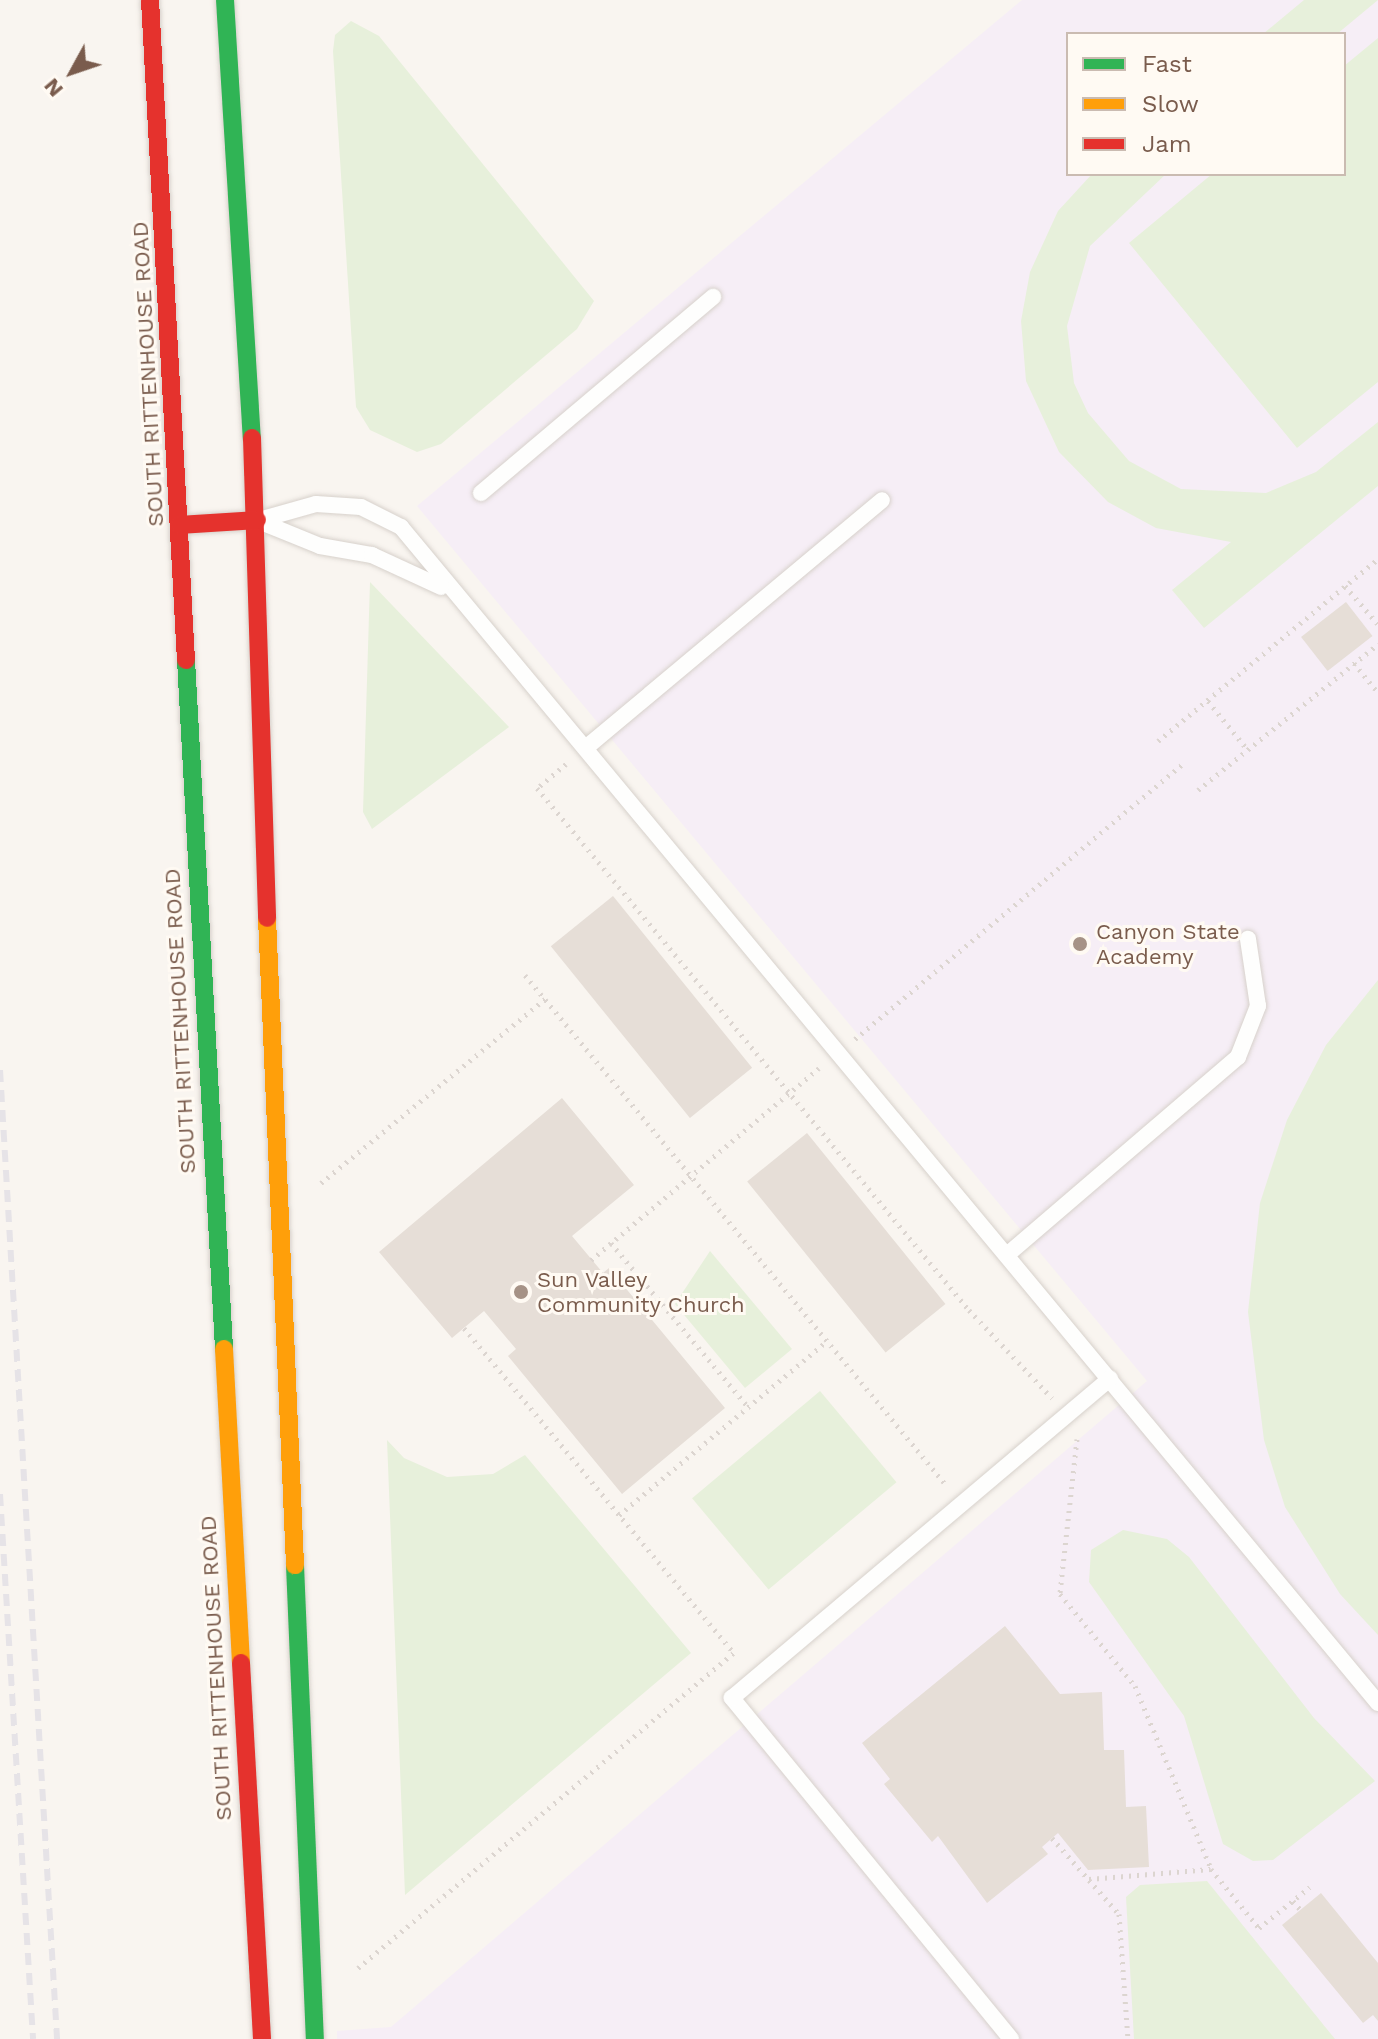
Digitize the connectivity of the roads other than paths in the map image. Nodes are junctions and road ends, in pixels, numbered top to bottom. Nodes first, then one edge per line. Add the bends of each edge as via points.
1 (150, 0) edge
2 (225, 0) edge
3 (713, 297) dead end
4 (481, 493) dead end
5 (882, 500) dead end
6 (257, 520) junction
7 (180, 525) junction
8 (446, 589) junction
9 (588, 746) junction
10 (1248, 939) dead end
11 (1008, 1254) junction
12 (1110, 1379) junction
13 (1378, 1703) edge
14 (262, 2039) edge
15 (315, 2039) edge
16 (1011, 2039) edge

1 - 7 main road, SOUTH RITTENHOUSE ROAD
2 - 6 main road
3 - 4 lane
5 - 9 lane
6 - 7 main road
6 - 8 lane via 320,546 372,555
6 - 8 lane via 316,504 361,507 401,527
6 - 15 main road
7 - 14 main road, SOUTH RITTENHOUSE ROAD
8 - 9 lane
9 - 11 lane
10 - 11 lane via 1258,1006 1238,1057
11 - 12 lane
12 - 13 lane
12 - 16 lane via 732,1698

